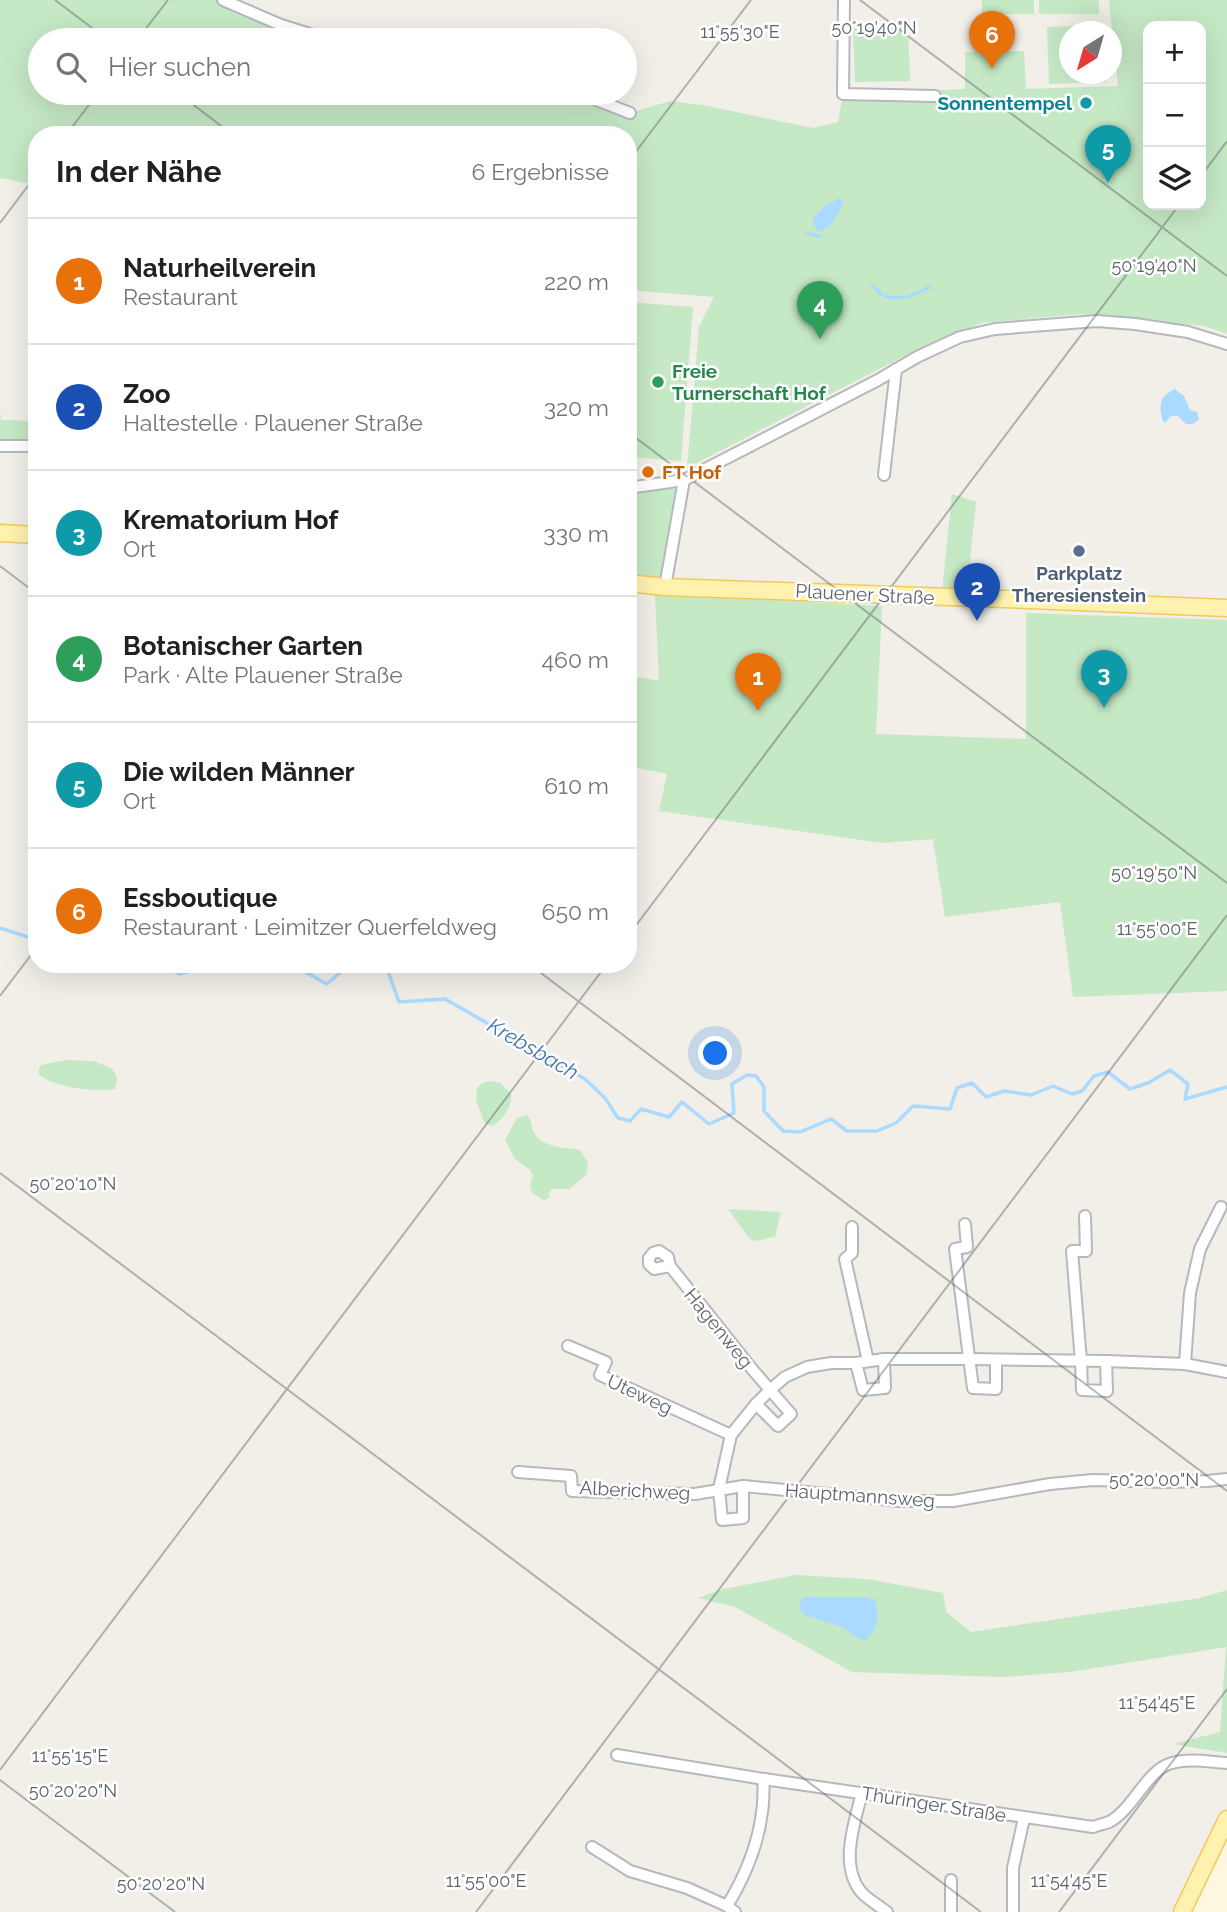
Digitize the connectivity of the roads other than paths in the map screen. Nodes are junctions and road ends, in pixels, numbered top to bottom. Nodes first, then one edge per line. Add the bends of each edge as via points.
1 (223, 0) edge
2 (844, 0) edge
3 (291, 28) edge
4 (935, 96) dead end
5 (610, 105) edge
6 (630, 113) dead end
7 (1227, 344) edge
8 (896, 369) junction
9 (0, 446) edge
10 (28, 446) edge
11 (884, 475) dead end
12 (684, 480) junction
13 (637, 487) edge
14 (0, 533) edge
15 (28, 535) edge
16 (637, 584) edge
17 (665, 586) junction
18 (1227, 608) edge
19 (1221, 1208) dead end
20 (1085, 1216) dead end
21 (965, 1224) dead end
22 (852, 1227) dead end
23 (670, 1266) dead end
24 (568, 1346) dead end
25 (884, 1359) junction
26 (970, 1359) junction
27 (996, 1360) junction
28 (868, 1361) junction
29 (1082, 1361) junction
30 (1107, 1361) junction
31 (856, 1363) junction
32 (1185, 1364) junction
33 (1227, 1372) edge
34 (770, 1390) junction
35 (756, 1404) junction
36 (731, 1435) junction
37 (518, 1472) dead end
38 (1227, 1479) edge
39 (743, 1486) junction
40 (719, 1489) junction
41 (617, 1755) dead end
42 (1227, 1763) edge
43 (764, 1779) junction
44 (862, 1793) junction
45 (1024, 1818) junction
46 (1227, 1819) edge
47 (592, 1847) dead end
48 (951, 1880) dead end
49 (731, 1909) edge
50 (887, 1912) edge
51 (951, 1912) edge
52 (1013, 1912) edge
53 (1182, 1912) edge

1 - 3 street
2 - 4 street via 843,94
5 - 6 street
7 - 8 street via 1135,324 1053,324 960,337
8 - 11 street
8 - 12 street
9 - 10 street
12 - 13 street
12 - 17 street
14 - 15 main road
16 - 17 main road, Plauener Straße
17 - 18 main road, Plauener Straße
19 - 32 street via 1200,1249 1190,1293
20 - 29 street via 1086,1251 1072,1251
21 - 26 street via 967,1247 955,1249
22 - 28 street via 852,1253 845,1259
23 - 34 street, Hagenweg
24 - 36 street, Uteweg via 606,1362 600,1376
25 - 26 street
25 - 28 street
25 - 31 street via 885,1388 863,1390
26 - 27 street
26 - 27 street via 973,1388 996,1389
27 - 29 street
28 - 31 street
29 - 30 street
29 - 30 street via 1082,1390 1107,1391
30 - 32 street
31 - 34 street via 807,1367
32 - 33 street
34 - 35 street
34 - 35 street, Hagenweg via 792,1414 778,1426
35 - 36 street
36 - 40 street
37 - 40 street, Alberichweg via 571,1476 572,1490 695,1494
38 - 39 street, Hauptmannsweg via 1093,1479 953,1501 900,1501
39 - 40 street, Hauptmannsweg
39 - 40 street via 743,1518 722,1520
41 - 43 street, Thüringer Straße
42 - 45 street, Thüringer Straße via 1170,1763 1110,1822 1093,1827
43 - 44 street, Thüringer Straße
43 - 49 street via 752,1856
44 - 45 street, Thüringer Straße
44 - 50 street via 852,1830 853,1877 863,1894
45 - 52 street via 1013,1868
46 - 53 main road
47 - 49 street via 630,1871 687,1888
48 - 51 street

